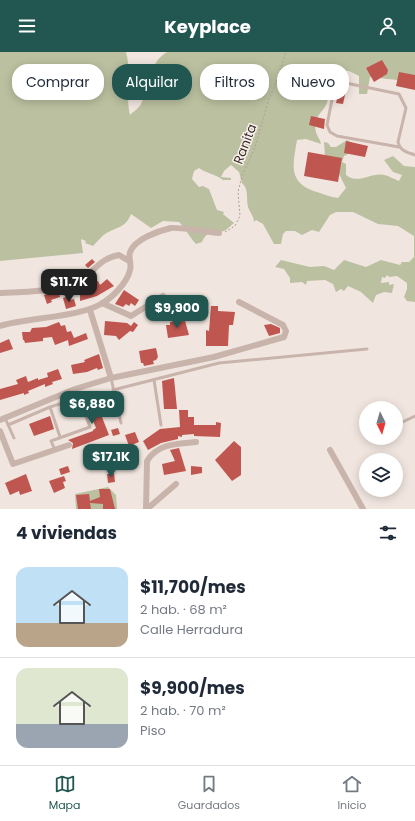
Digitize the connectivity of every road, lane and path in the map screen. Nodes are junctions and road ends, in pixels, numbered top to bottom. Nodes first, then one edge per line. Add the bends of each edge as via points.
1 (286, 52) edge
2 (349, 84) edge
3 (332, 100) edge
4 (400, 147) junction
5 (415, 155) edge
6 (219, 233) joint
7 (129, 261) junction
8 (0, 292) edge
9 (163, 296) dead end
10 (239, 302) dead end
11 (102, 303) junction
12 (90, 310) junction
13 (0, 326) edge
14 (366, 349) dead end
15 (111, 378) junction
16 (154, 380) junction
17 (75, 389) junction
18 (113, 390) junction
19 (78, 398) junction
20 (50, 407) junction
21 (415, 416) edge
22 (2, 419) edge
23 (403, 422) edge
24 (121, 423) dead end
25 (162, 425) dead end
26 (8, 426) junction
27 (0, 431) edge
28 (60, 437) junction
29 (14, 438) dead end
30 (196, 442) dead end
31 (69, 445) dead end
32 (55, 450) junction
33 (330, 450) dead end
34 (176, 484) dead end
35 (146, 509) edge
36 (363, 509) edge

1 - 6 path, Ranita via 254,150 242,176 238,192 238,222 232,228
2 - 4 lane via 399,94 406,108 398,142
3 - 4 lane via 327,125 330,132 337,136
4 - 5 lane
6 - 7 street via 172,228 147,236 133,247
7 - 8 street via 120,255 108,258 80,280 66,285 43,290
7 - 11 street via 130,270 126,279 114,294
9 - 11 street via 131,316
10 - 15 street via 283,325 286,331 284,337 214,358
11 - 12 street
12 - 13 street via 16,321
12 - 15 street
14 - 16 lane via 219,363
15 - 17 street
15 - 18 lane
16 - 18 lane
16 - 25 lane
17 - 19 lane
17 - 22 street
18 - 24 lane
19 - 20 lane
19 - 28 lane via 90,427
20 - 26 lane
20 - 28 lane
21 - 23 lane
22 - 26 lane
26 - 29 lane
27 - 32 street via 13,464
28 - 32 lane via 51,441
30 - 35 street via 163,446 150,455 147,461
31 - 32 street
33 - 36 street
34 - 35 street

